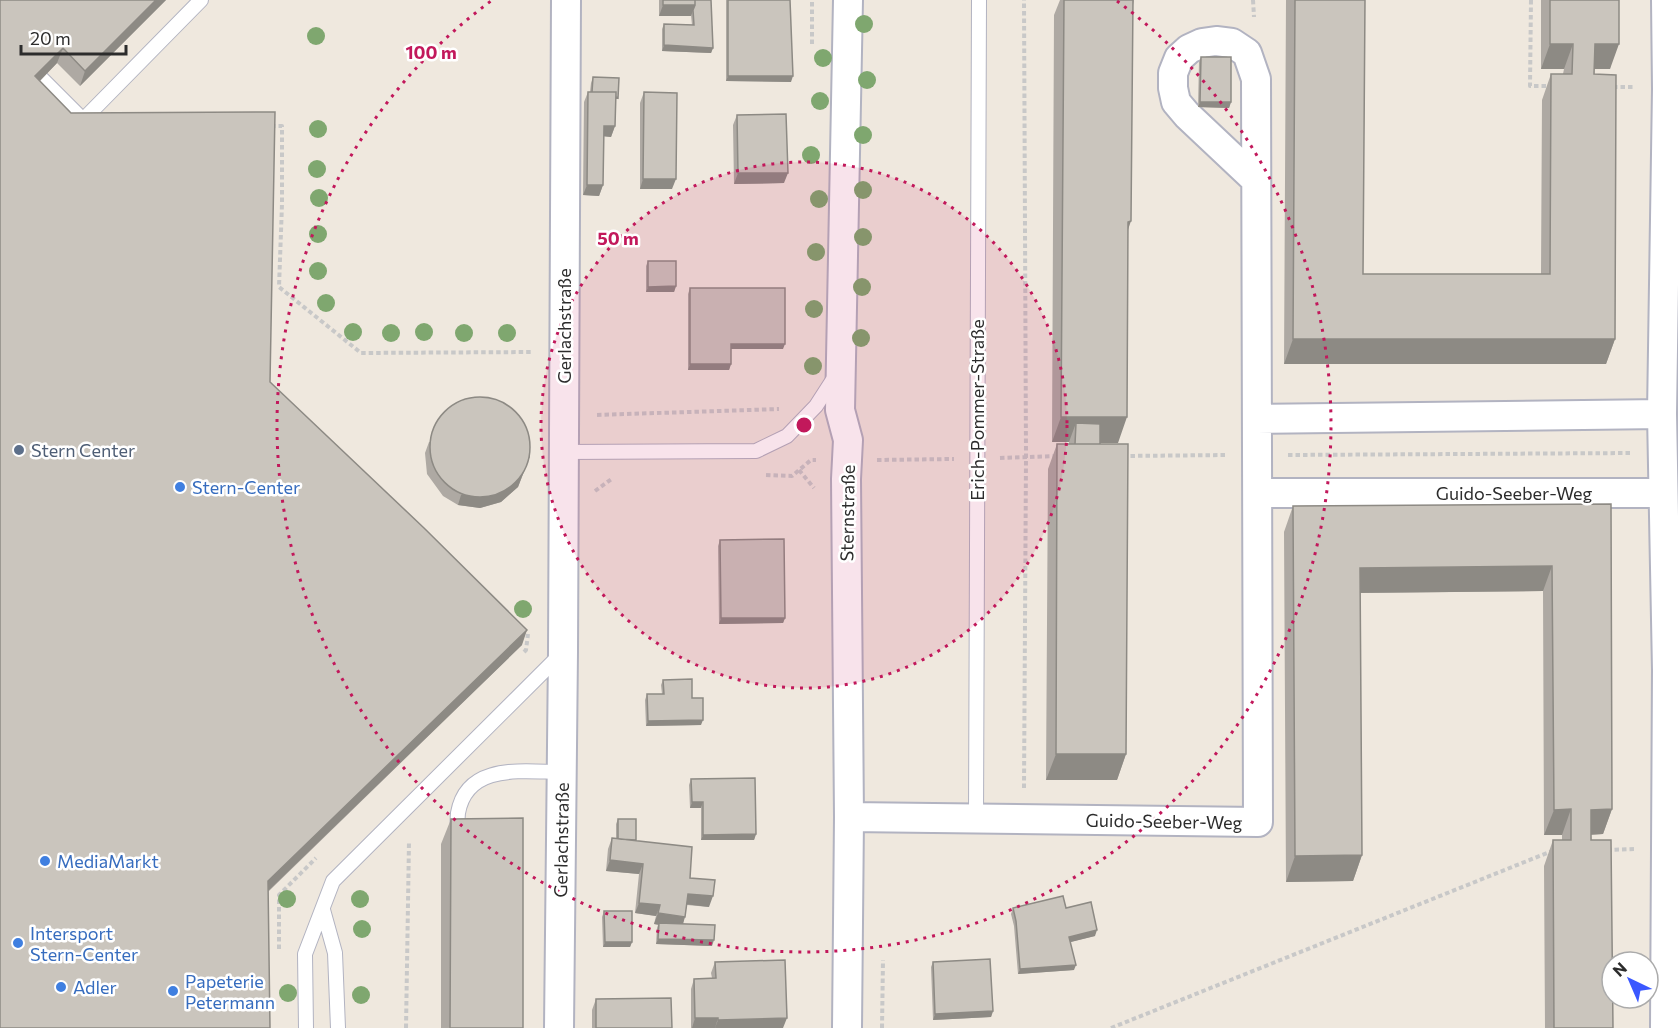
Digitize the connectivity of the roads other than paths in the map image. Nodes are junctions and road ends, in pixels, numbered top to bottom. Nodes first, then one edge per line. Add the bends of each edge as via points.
1 (201, 0) edge
2 (566, 0) edge
3 (848, 0) edge
4 (979, 0) edge
5 (1666, 0) edge
6 (42, 79) edge
7 (1256, 180) junction
8 (843, 366) junction
9 (1662, 414) junction
10 (1258, 419) junction
11 (564, 452) junction
12 (1258, 493) junction
13 (1663, 493) junction
14 (563, 652) junction
15 (562, 772) junction
16 (849, 817) junction
17 (975, 819) junction
18 (458, 844) edge
19 (323, 910) junction
20 (306, 1028) edge
21 (338, 1028) edge
22 (559, 1028) edge
23 (847, 1028) edge
24 (1665, 1028) edge

1 - 6 lane via 84,120
2 - 11 street, Gerlachstraße
3 - 8 street, Sternstraße
4 - 17 lane, Erich-Pommer-Straße
5 - 9 street
7 - 7 street, Guido-Seeber-Weg via 1256,79 1247,53 1232,43 1202,43 1179,58 1173,73 1176,102
7 - 10 street, Guido-Seeber-Weg
8 - 11 lane via 816,406 787,435 756,451
8 - 16 street, Sternstraße via 840,410 848,440
9 - 10 street
9 - 13 street
10 - 12 street, Guido-Seeber-Weg
11 - 14 street, Gerlachstraße
12 - 13 street, Guido-Seeber-Weg
12 - 17 street, Guido-Seeber-Weg via 1258,822
13 - 24 street via 1667,670
14 - 15 street, Gerlachstraße
14 - 19 lane via 333,881
15 - 18 lane via 502,772 478,780 458,813
15 - 22 street, Gerlachstraße
16 - 17 street, Guido-Seeber-Weg
16 - 23 street, Sternstraße
19 - 20 lane via 305,954
19 - 21 lane via 335,953

